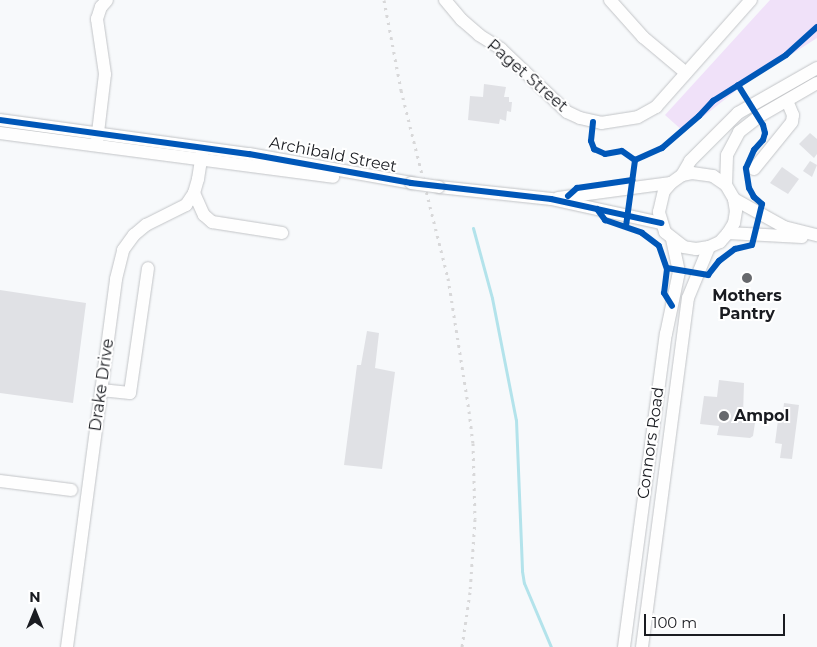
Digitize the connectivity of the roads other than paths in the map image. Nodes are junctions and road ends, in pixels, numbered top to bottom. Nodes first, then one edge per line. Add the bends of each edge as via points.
1 (107, 0) edge
2 (445, 0) edge
3 (610, 0) edge
4 (751, 0) edge
5 (817, 68) edge
6 (686, 74) junction
7 (817, 83) edge
8 (787, 101) junction
9 (0, 120) edge
10 (0, 134) edge
11 (98, 140) junction
12 (202, 154) junction
13 (754, 169) dead end
14 (676, 179) junction
15 (726, 186) junction
16 (194, 193) junction
17 (551, 199) junction
18 (734, 200) junction
19 (661, 223) junction
20 (282, 233) dead end
21 (728, 233) junction
22 (817, 236) edge
23 (672, 240) junction
24 (709, 247) junction
25 (148, 268) dead end
26 (101, 390) junction
27 (0, 481) edge
28 (71, 490) dead end
29 (67, 647) edge
30 (624, 647) edge
31 (642, 647) edge

1 - 11 street via 99,10 97,22 105,74
2 - 6 street, Paget Street via 462,20 507,54 566,112 593,122 633,119 650,113
3 - 6 street via 643,36
4 - 6 street, Paget Street
5 - 14 street via 738,113
7 - 8 street
8 - 13 street via 793,115 792,122
8 - 15 street via 748,124 736,137 727,155
9 - 11 street, Archibald Street
10 - 11 street, Archibald Street
11 - 12 street, Archibald Street
12 - 16 street
12 - 17 street, Archibald Street, bridge via 319,176 378,178
14 - 15 street via 702,173 713,176
14 - 17 street, Archibald Street
14 - 19 street via 660,201
15 - 18 street
16 - 20 street via 204,215 212,222
16 - 26 street, Drake Drive via 186,205 134,234 123,250
17 - 19 street, Archibald Street
18 - 21 street via 736,211
18 - 22 street via 784,227
19 - 23 street
21 - 22 street
21 - 24 street
23 - 24 street via 696,249
23 - 30 street, Connors Road via 680,272 666,334
24 - 31 street, Connors Road via 688,298
25 - 26 street via 130,393
26 - 29 street, Drake Drive
27 - 28 street

